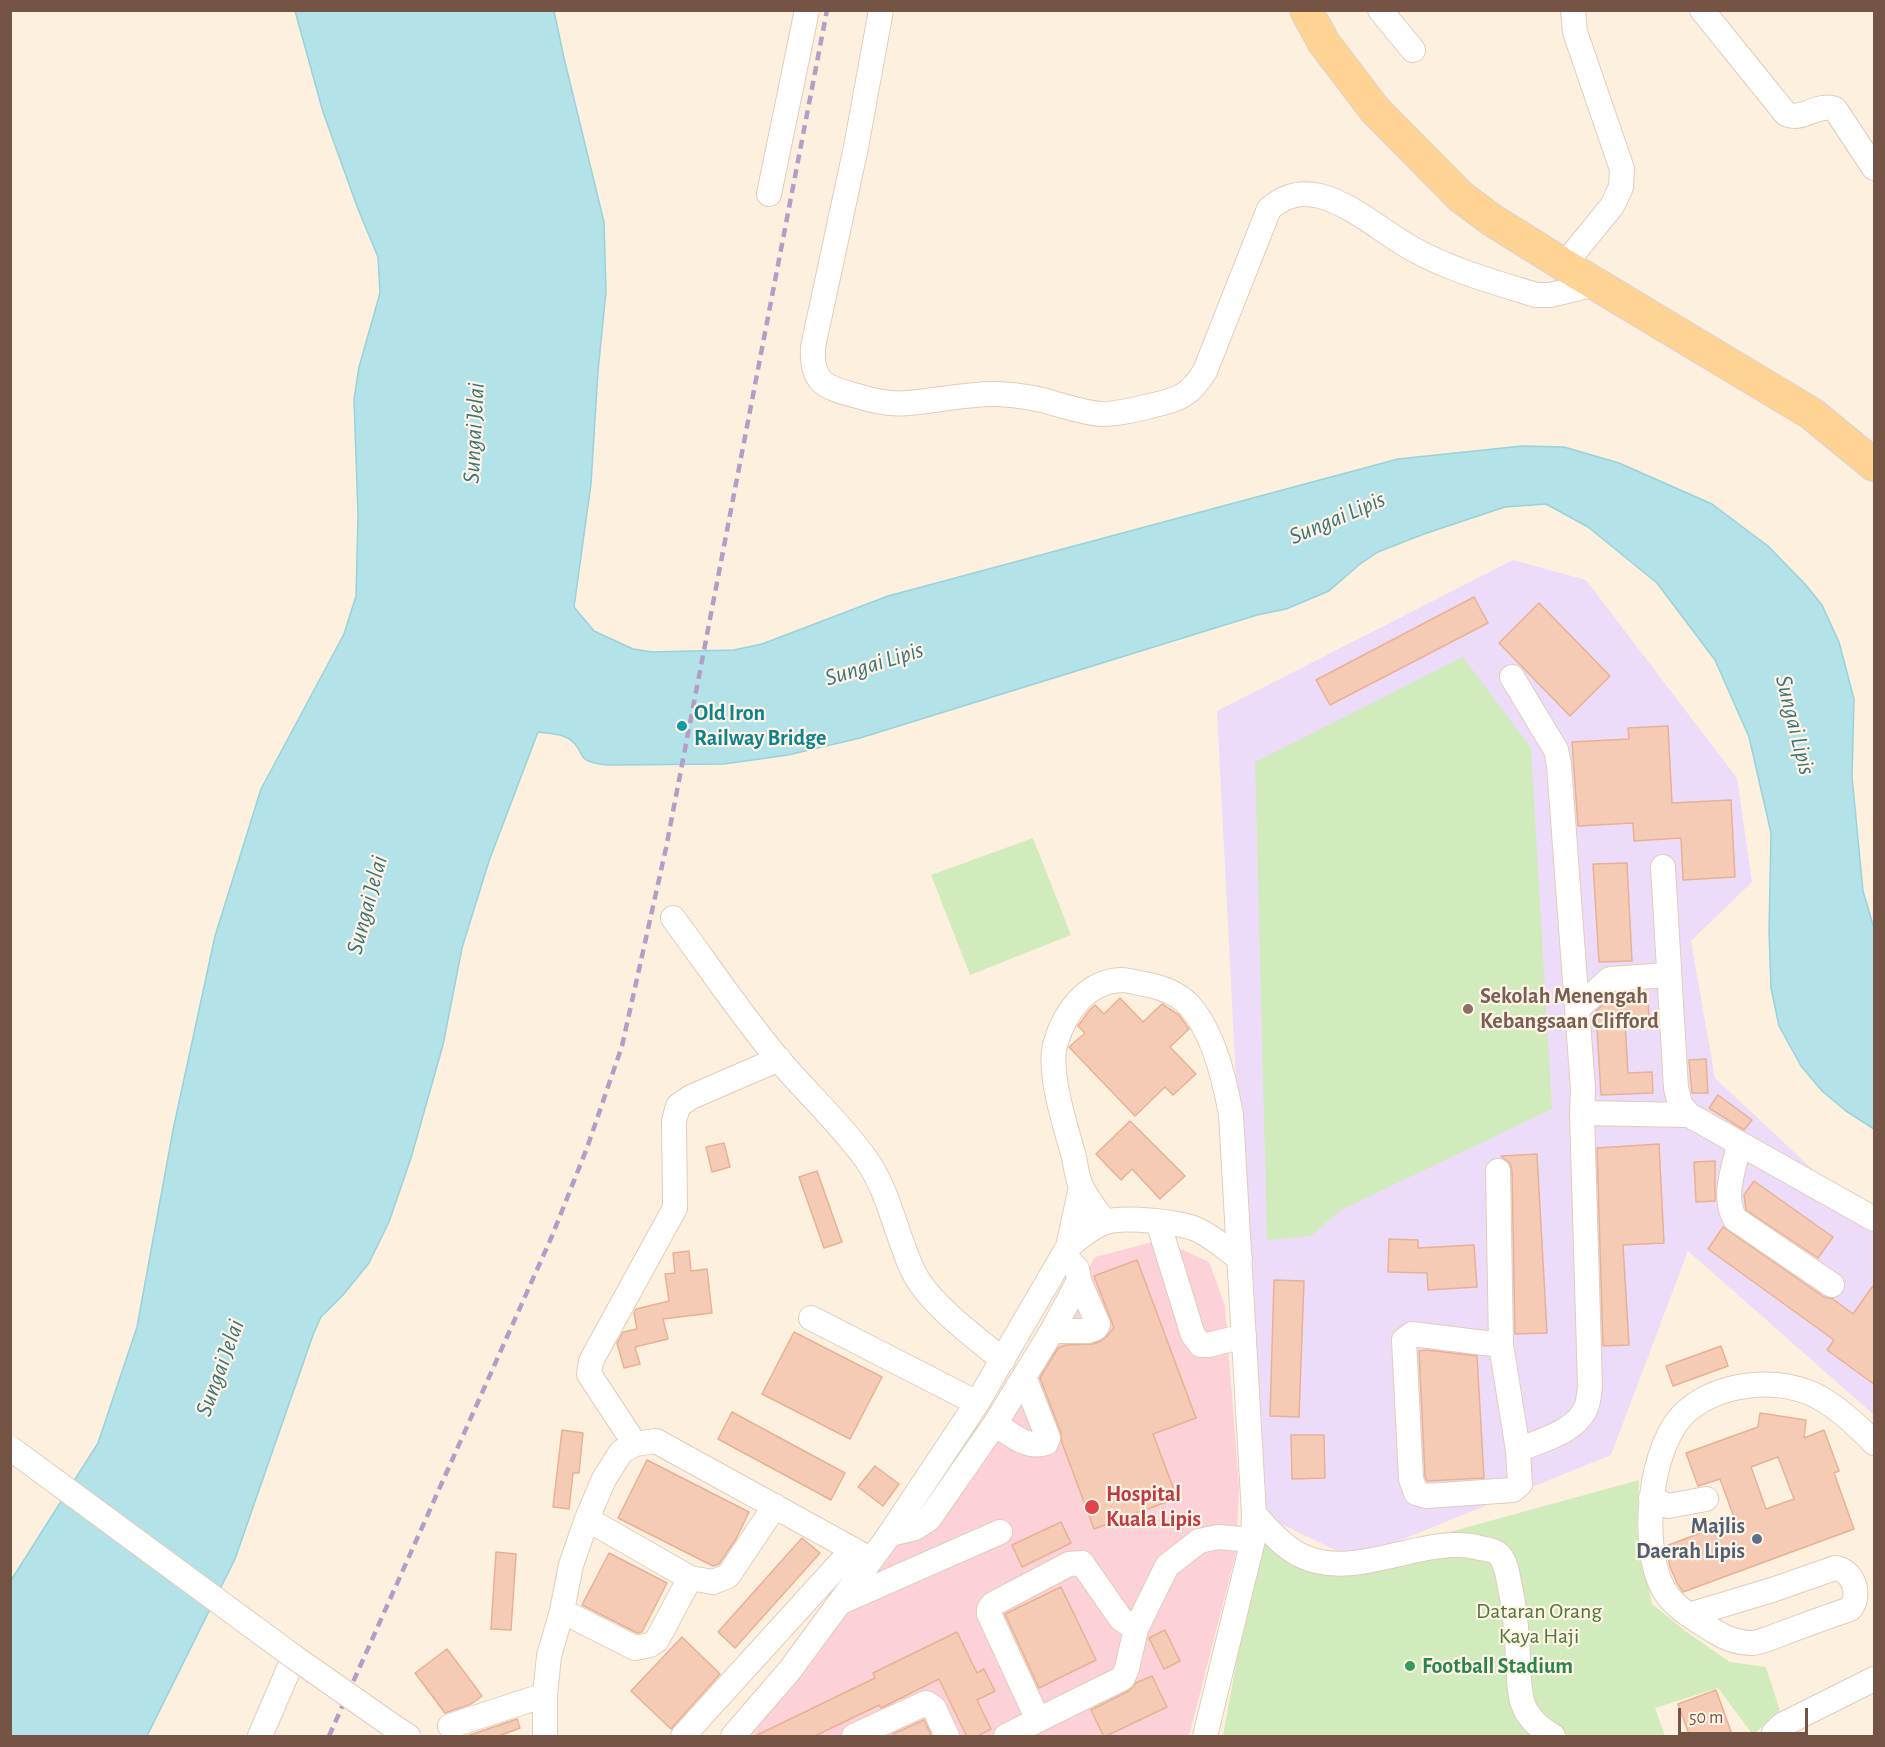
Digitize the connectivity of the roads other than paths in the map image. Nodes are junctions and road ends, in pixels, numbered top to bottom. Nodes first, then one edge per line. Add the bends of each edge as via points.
1 (807, 10) edge
2 (881, 10) edge
3 (1306, 10) edge
4 (1380, 10) edge
5 (1573, 10) edge
6 (1702, 10) edge
7 (1413, 50) dead end
8 (1875, 168) edge
9 (769, 194) dead end
10 (1563, 265) junction
11 (1596, 284) junction
12 (1875, 465) edge
13 (1512, 677) dead end
14 (1663, 867) dead end
15 (672, 918) dead end
16 (1573, 952) junction
17 (1668, 975) junction
18 (1610, 979) junction
19 (1577, 1009) junction
20 (779, 1059) junction
21 (1582, 1113) junction
22 (1689, 1115) junction
23 (1739, 1144) junction
24 (1498, 1171) dead end
25 (1081, 1187) junction
26 (1875, 1219) edge
27 (1105, 1222) junction
28 (1158, 1222) junction
29 (1066, 1251) junction
30 (1239, 1259) junction
31 (1079, 1281) junction
32 (1832, 1285) dead end
33 (811, 1318) dead end
34 (1052, 1331) junction
35 (1244, 1336) junction
36 (1501, 1345) junction
37 (1003, 1360) junction
38 (1024, 1377) junction
39 (977, 1403) junction
40 (995, 1424) junction
41 (1875, 1443) edge
42 (635, 1444) junction
43 (10, 1448) edge
44 (1518, 1450) junction
45 (1651, 1498) junction
46 (1706, 1499) dead end
47 (775, 1506) junction
48 (1254, 1514) junction
49 (587, 1519) junction
50 (1000, 1532) dead end
51 (890, 1534) junction
52 (1253, 1540) junction
53 (861, 1554) junction
54 (690, 1578) junction
55 (841, 1602) junction
56 (562, 1611) junction
57 (1689, 1615) junction
58 (1136, 1629) junction
59 (763, 1648) junction
60 (294, 1657) junction
61 (790, 1670) junction
62 (1875, 1680) edge
63 (545, 1695) junction
64 (1038, 1720) junction
65 (450, 1726) dead end
66 (401, 1732) edge
67 (260, 1737) edge
68 (545, 1737) edge
69 (682, 1737) edge
70 (733, 1737) edge
71 (855, 1737) edge
72 (947, 1737) edge
73 (1006, 1737) edge
74 (1205, 1737) edge
75 (1553, 1737) edge
76 (1773, 1737) edge

1 - 9 street
2 - 11 street via 813,347 812,364 825,386 876,402 906,404 973,394 1005,394 1100,414 1178,399 1196,385 1205,371 1269,209 1291,195 1322,197 1412,249 1536,295
3 - 10 main road via 1324,44 1375,110 1436,174 1492,220
4 - 7 street
5 - 10 street via 1575,32 1622,169 1621,187 1612,206
6 - 8 street via 1786,114 1796,116 1824,107 1835,109
10 - 11 main road
11 - 12 main road via 1812,414
13 - 16 street via 1556,750
14 - 17 street
15 - 20 street
16 - 18 street
16 - 19 street
17 - 18 street
17 - 22 street via 1677,1096
18 - 19 street
19 - 21 street
20 - 37 street via 868,1161 914,1273 930,1296
20 - 42 street via 678,1106 674,1121 675,1208 591,1361 589,1374
21 - 22 street
21 - 44 street via 1590,1386 1587,1406 1578,1421 1561,1432
22 - 23 street
23 - 26 street
23 - 32 street via 1728,1196 1736,1219
24 - 36 street
25 - 27 street
25 - 29 street
25 - 30 street via 1061,1111 1054,1065 1055,1047 1064,1021 1071,1008 1099,985 1122,980 1166,989 1198,1018 1224,1080 1231,1114
27 - 28 street
27 - 29 street
28 - 30 street via 1184,1224 1199,1230
28 - 35 street via 1193,1335 1201,1345
29 - 31 street
29 - 37 street
30 - 35 street
31 - 34 street
31 - 34 street via 1098,1324 1096,1328
33 - 39 street
34 - 38 street
35 - 48 street
36 - 44 street
36 - 44 street via 1412,1334 1404,1340 1411,1479 1416,1493 1426,1496 1513,1490 1520,1484
37 - 39 street
38 - 40 street
38 - 40 street via 1048,1438 1046,1443 1029,1445
39 - 51 street
40 - 51 street via 929,1519 915,1528
41 - 45 street via 1837,1409 1810,1393 1761,1384 1735,1388 1688,1410 1676,1425 1660,1454
42 - 47 street via 656,1441
42 - 49 street via 621,1452
43 - 60 street, bridge
45 - 46 street via 1668,1506
45 - 57 street via 1649,1519 1656,1570 1663,1589
47 - 53 street
47 - 54 street via 728,1576 713,1582
48 - 52 street
48 - 75 street via 1291,1550 1303,1557 1334,1563 1367,1561 1447,1544 1497,1552 1505,1562 1516,1610 1523,1705 1541,1729
49 - 54 street
49 - 56 street via 571,1565
50 - 55 street
51 - 53 street
52 - 58 street via 1218,1537 1198,1541 1167,1566
52 - 74 street
53 - 55 street
53 - 59 street
54 - 56 street via 657,1640 650,1645 635,1648
55 - 61 street
56 - 63 street via 549,1656
57 - 57 street via 1835,1568 1849,1574 1856,1596 1850,1609 1754,1643 1730,1641
58 - 64 street via 1123,1678
58 - 64 street via 1121,1619 1082,1563 1069,1564 993,1604 989,1614
59 - 61 street
59 - 69 street
60 - 66 street, bridge
60 - 67 street
61 - 70 street
62 - 76 street via 1782,1725
63 - 65 street
63 - 68 street
64 - 73 street
71 - 72 street via 926,1703 934,1708

